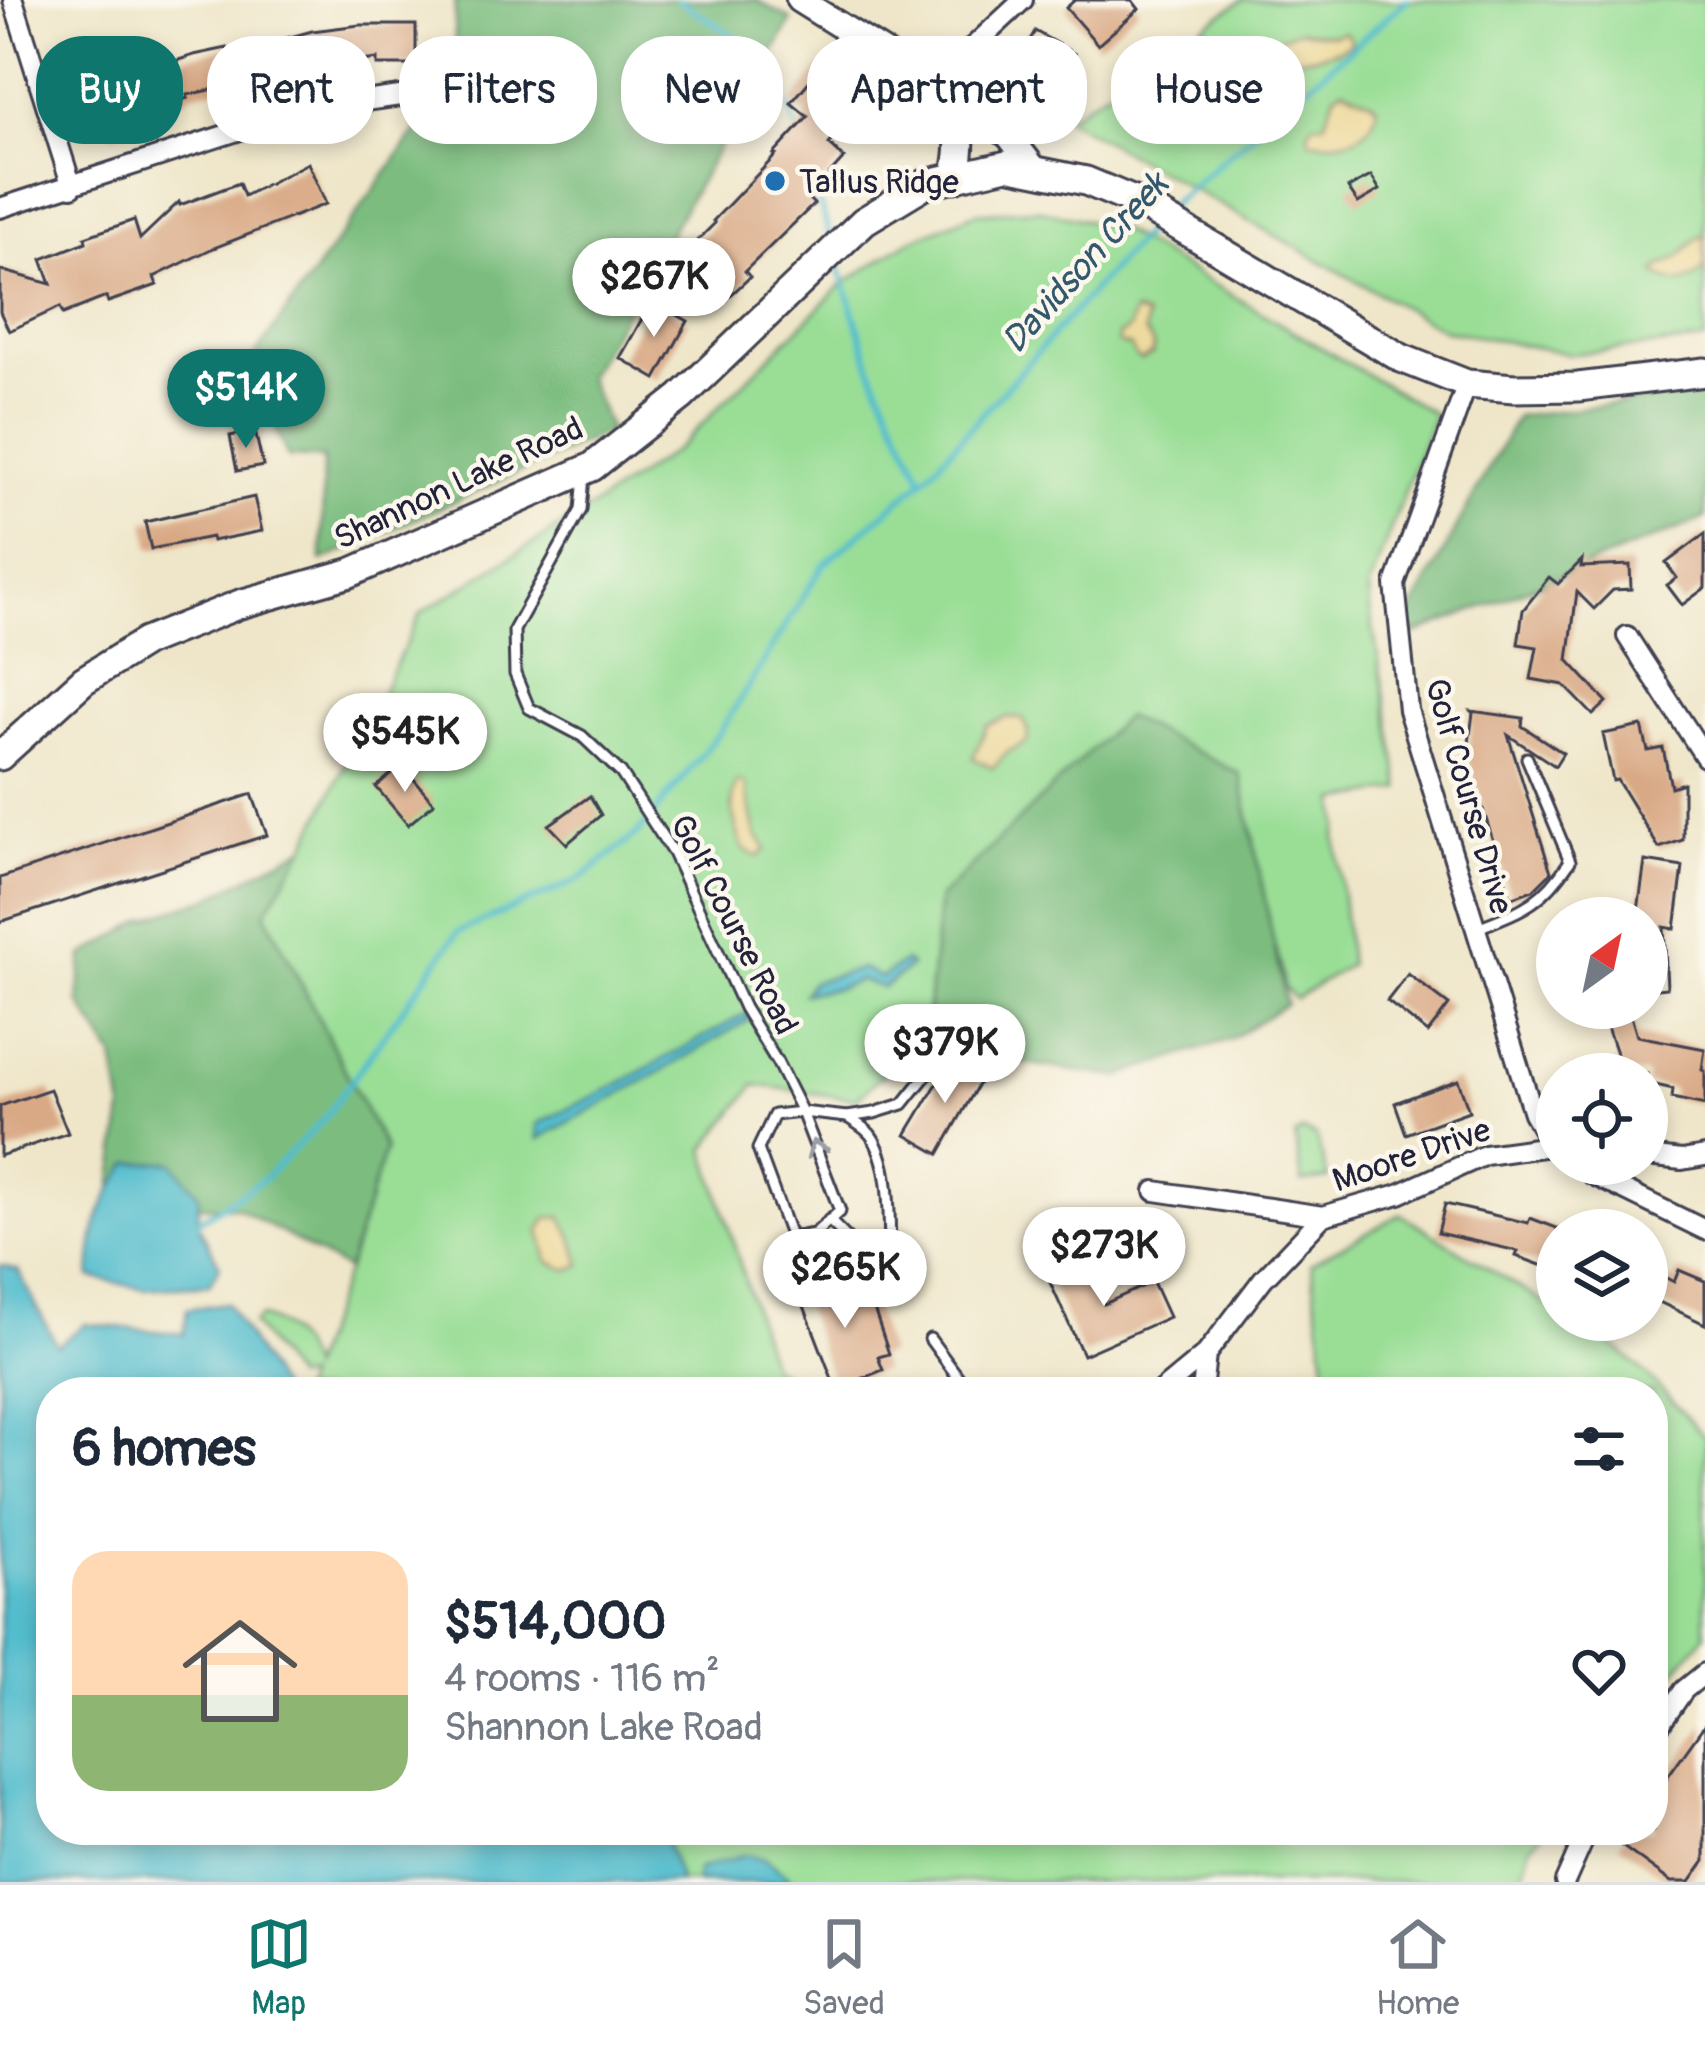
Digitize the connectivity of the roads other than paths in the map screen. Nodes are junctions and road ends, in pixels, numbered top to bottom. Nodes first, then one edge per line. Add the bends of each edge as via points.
1 (13, 0) edge
2 (799, 0) edge
3 (1023, 0) edge
4 (856, 36) edge
5 (992, 36) edge
6 (399, 96) edge
7 (961, 144) edge
8 (1015, 144) edge
9 (1036, 171) junction
10 (955, 178) junction
11 (72, 187) junction
12 (0, 208) edge
13 (1705, 372) edge
14 (1467, 384) junction
15 (583, 470) junction
16 (1627, 636) dead end
17 (0, 756) edge
18 (1705, 757) edge
19 (1527, 758) dead end
20 (1475, 928) junction
21 (957, 1037) dead end
22 (802, 1112) junction
23 (847, 1117) junction
24 (1536, 1118) edge
25 (1536, 1148) edge
26 (1705, 1156) edge
27 (1668, 1158) edge
28 (1613, 1185) edge
29 (1155, 1191) dead end
30 (1323, 1216) junction
31 (829, 1220) junction
32 (1705, 1230) edge
33 (930, 1339) dead end
34 (1205, 1354) junction
35 (958, 1377) edge
36 (1178, 1377) edge
37 (1203, 1377) edge
38 (1705, 1673) edge
39 (1668, 1713) edge
40 (1581, 1845) edge
41 (1565, 1882) edge

1 - 11 street
2 - 4 street
3 - 5 street
6 - 11 street via 302,110
7 - 10 main road
8 - 9 street
9 - 10 main road, Shannon Lake Road via 1007,165
9 - 14 main road, Shannon Lake Road via 1141,204 1402,358
10 - 15 main road, Shannon Lake Road via 926,184 864,221 681,397
11 - 12 street
13 - 14 main road, Shannon Lake Road via 1578,388
14 - 20 street, Golf Course Drive via 1395,584 1408,710
15 - 17 main road, Shannon Lake Road via 350,574 239,604 145,642 84,680
15 - 22 lane, Golf Course Road via 581,510 514,630 515,674 529,708 581,736 632,789 673,853
16 - 18 street
19 - 20 lane via 1570,861 1529,907
20 - 24 street, Golf Course Drive
21 - 23 lane via 903,1104
22 - 23 lane
31 -> 22 lane, Golf Course Road via 840,1211
22 - 31 lane via 774,1115 758,1149 790,1238 814,1234
23 - 31 lane via 875,1142 889,1189 890,1257 854,1245
25 - 30 street, Moore Drive via 1485,1155 1399,1194
26 - 27 street
28 - 32 street
29 - 30 street
30 - 34 street, Moore Drive
33 - 35 lane
34 - 36 street, Moore Drive
34 - 37 street
38 - 39 street
40 - 41 street

